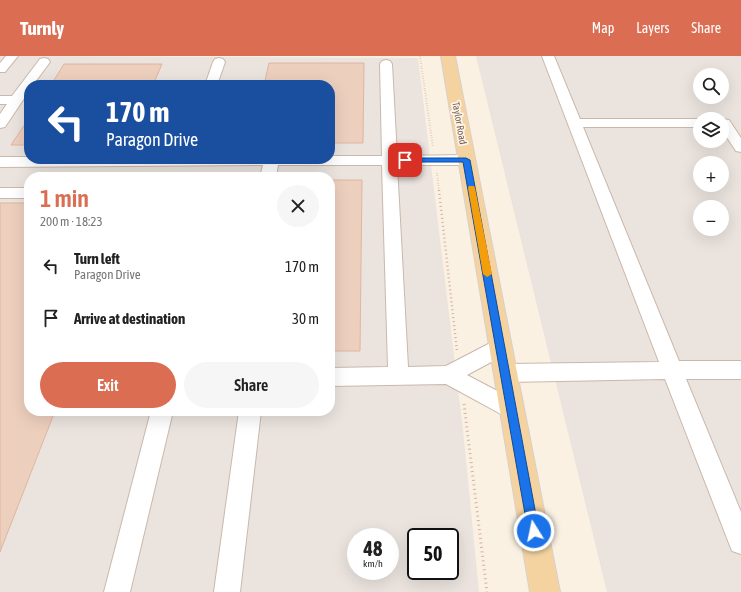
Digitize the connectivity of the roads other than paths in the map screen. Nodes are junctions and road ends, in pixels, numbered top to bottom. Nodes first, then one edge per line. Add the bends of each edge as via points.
1 (12, 56) edge
2 (448, 56) edge
3 (548, 56) edge
4 (44, 62) dead end
5 (219, 62) dead end
6 (386, 64) dead end
7 (0, 70) edge
8 (31, 80) edge
9 (213, 80) edge
10 (24, 89) edge
11 (0, 100) edge
12 (16, 100) junction
13 (574, 123) junction
14 (693, 123) edge
15 (729, 123) edge
16 (741, 123) edge
17 (0, 124) edge
18 (729, 131) edge
19 (741, 148) edge
20 (335, 160) edge
21 (390, 160) junction
22 (466, 160) junction
23 (0, 162) edge
24 (24, 162) edge
25 (24, 192) edge
26 (0, 193) edge
27 (501, 347) junction
28 (672, 370) junction
29 (741, 370) edge
30 (505, 373) junction
31 (456, 375) junction
32 (335, 377) edge
33 (398, 377) junction
34 (512, 410) junction
35 (161, 416) edge
36 (249, 416) edge
37 (741, 542) edge
38 (117, 592) edge
39 (227, 592) edge
40 (544, 592) edge

1 - 7 street
2 - 22 main road, Taylor Road
3 - 13 street
4 - 8 street
5 - 9 street
6 - 21 street
10 - 12 street
11 - 12 street
12 - 17 street
13 - 14 street
13 - 28 street
15 - 16 street
18 - 19 street
20 - 21 street
21 - 22 street
21 - 33 street
22 - 27 main road, Taylor Road
23 - 24 street
25 - 26 street
27 - 30 main road, Taylor Road
27 - 31 street
28 - 29 street
28 - 30 street
28 - 37 street
30 - 34 main road, Taylor Road
31 - 33 street
31 - 34 street
32 - 33 street
34 - 40 main road, Taylor Road
35 - 38 street
36 - 39 street

